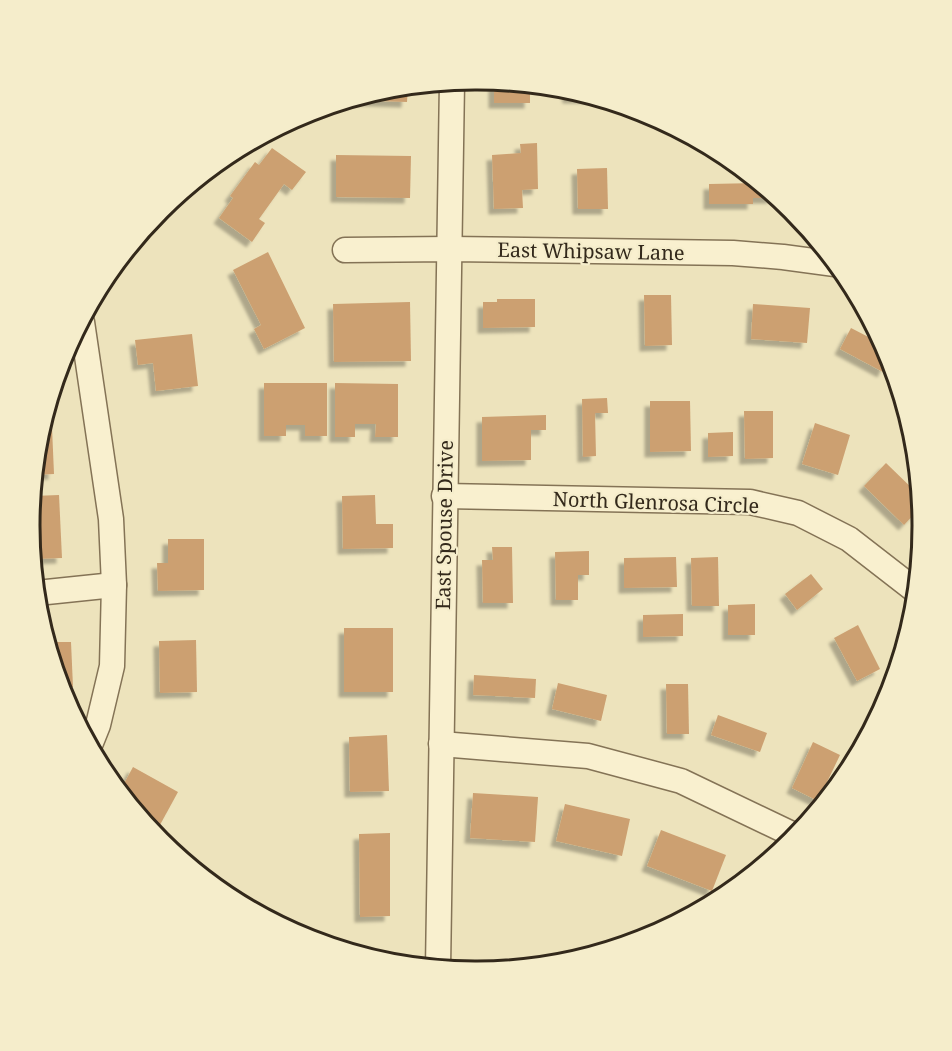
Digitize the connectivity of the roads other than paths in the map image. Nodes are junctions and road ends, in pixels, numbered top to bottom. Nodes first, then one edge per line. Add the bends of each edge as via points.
1 (452, 91) edge
2 (450, 249) junction
3 (345, 250) dead end
4 (824, 262) edge
5 (83, 337) edge
6 (444, 496) junction
7 (908, 584) edge
8 (114, 585) junction
9 (46, 592) edge
10 (90, 728) edge
11 (441, 744) junction
12 (786, 831) edge
13 (438, 959) edge

1 - 2 street, East Spouse Drive
2 - 3 street, East Whipsaw Lane
2 - 4 street, East Whipsaw Lane via 733,253
2 - 6 street, East Spouse Drive
5 - 8 street via 111,519
6 - 7 street, North Glenrosa Circle via 750,502 798,513 849,539
6 - 11 street, East Spouse Drive
8 - 9 street
8 - 10 street via 112,666
11 - 12 street via 588,756 681,781
11 - 13 street, East Spouse Drive

